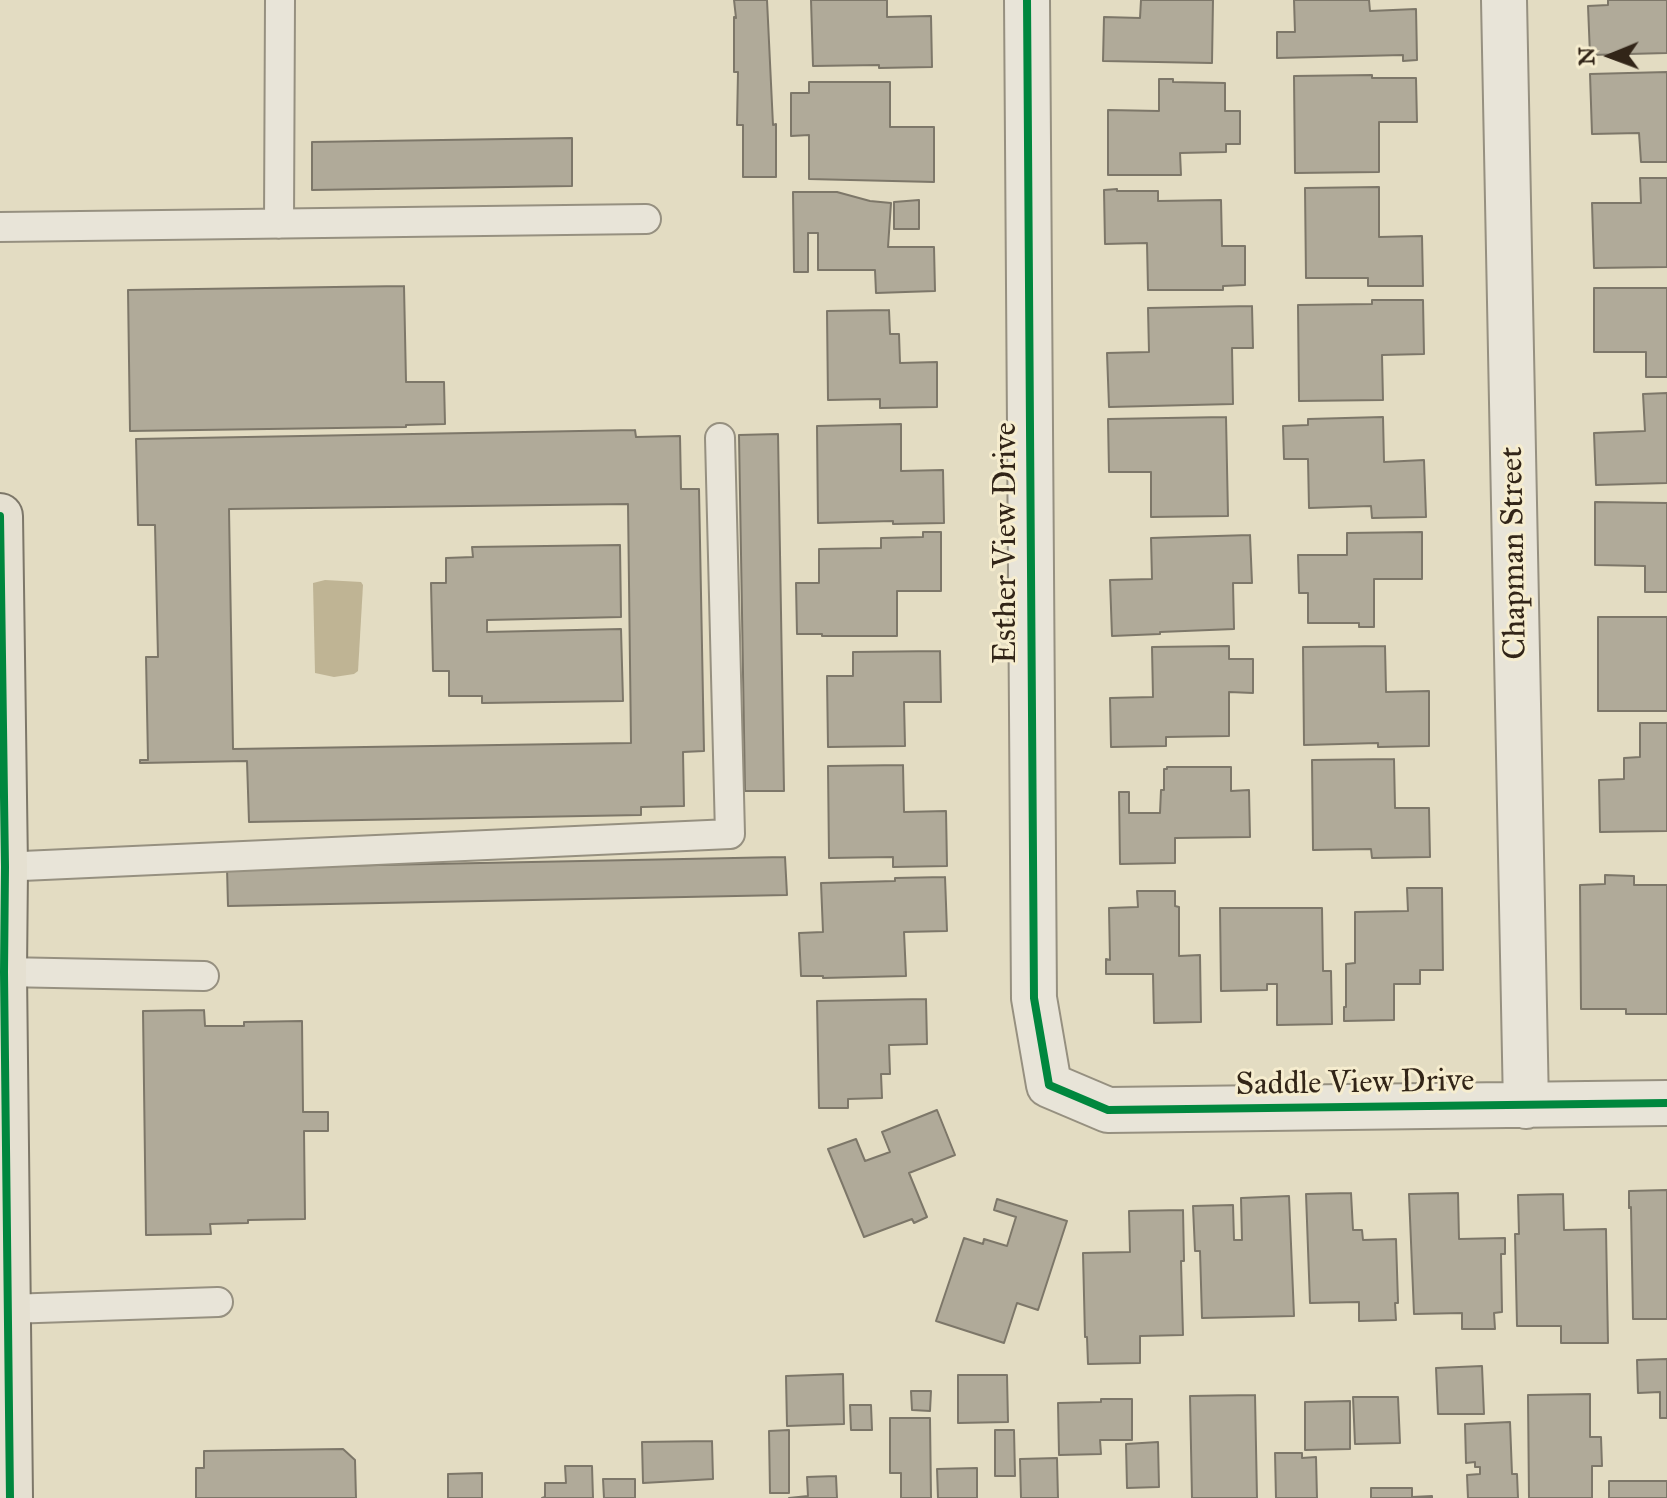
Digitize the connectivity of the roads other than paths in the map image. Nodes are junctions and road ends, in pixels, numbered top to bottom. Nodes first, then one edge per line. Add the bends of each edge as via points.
1 (280, 0) edge
2 (1027, 0) edge
3 (1504, 0) edge
4 (646, 219) dead end
5 (279, 224) junction
6 (0, 227) edge
7 (720, 438) dead end
8 (0, 516) edge
9 (1, 712) edge
10 (3, 867) edge
11 (4, 972) junction
12 (204, 976) dead end
13 (1049, 1085) joint
14 (1667, 1103) edge
15 (1526, 1106) junction
16 (4, 1223) edge
17 (218, 1302) dead end
18 (8, 1309) junction
19 (10, 1498) edge

1 - 5 lane
2 - 13 street, Esther View Drive via 1034,998
3 - 15 street, Chapman Street
4 - 5 lane
5 - 6 lane
7 - 10 lane via 730,834
8 - 9 highway
9 - 10 highway
10 - 11 highway
11 - 12 lane
11 - 16 highway
13 - 15 street, Saddle View Drive via 1108,1110
14 - 15 street, Saddle View Drive
16 - 18 highway
17 - 18 lane
18 - 19 highway

